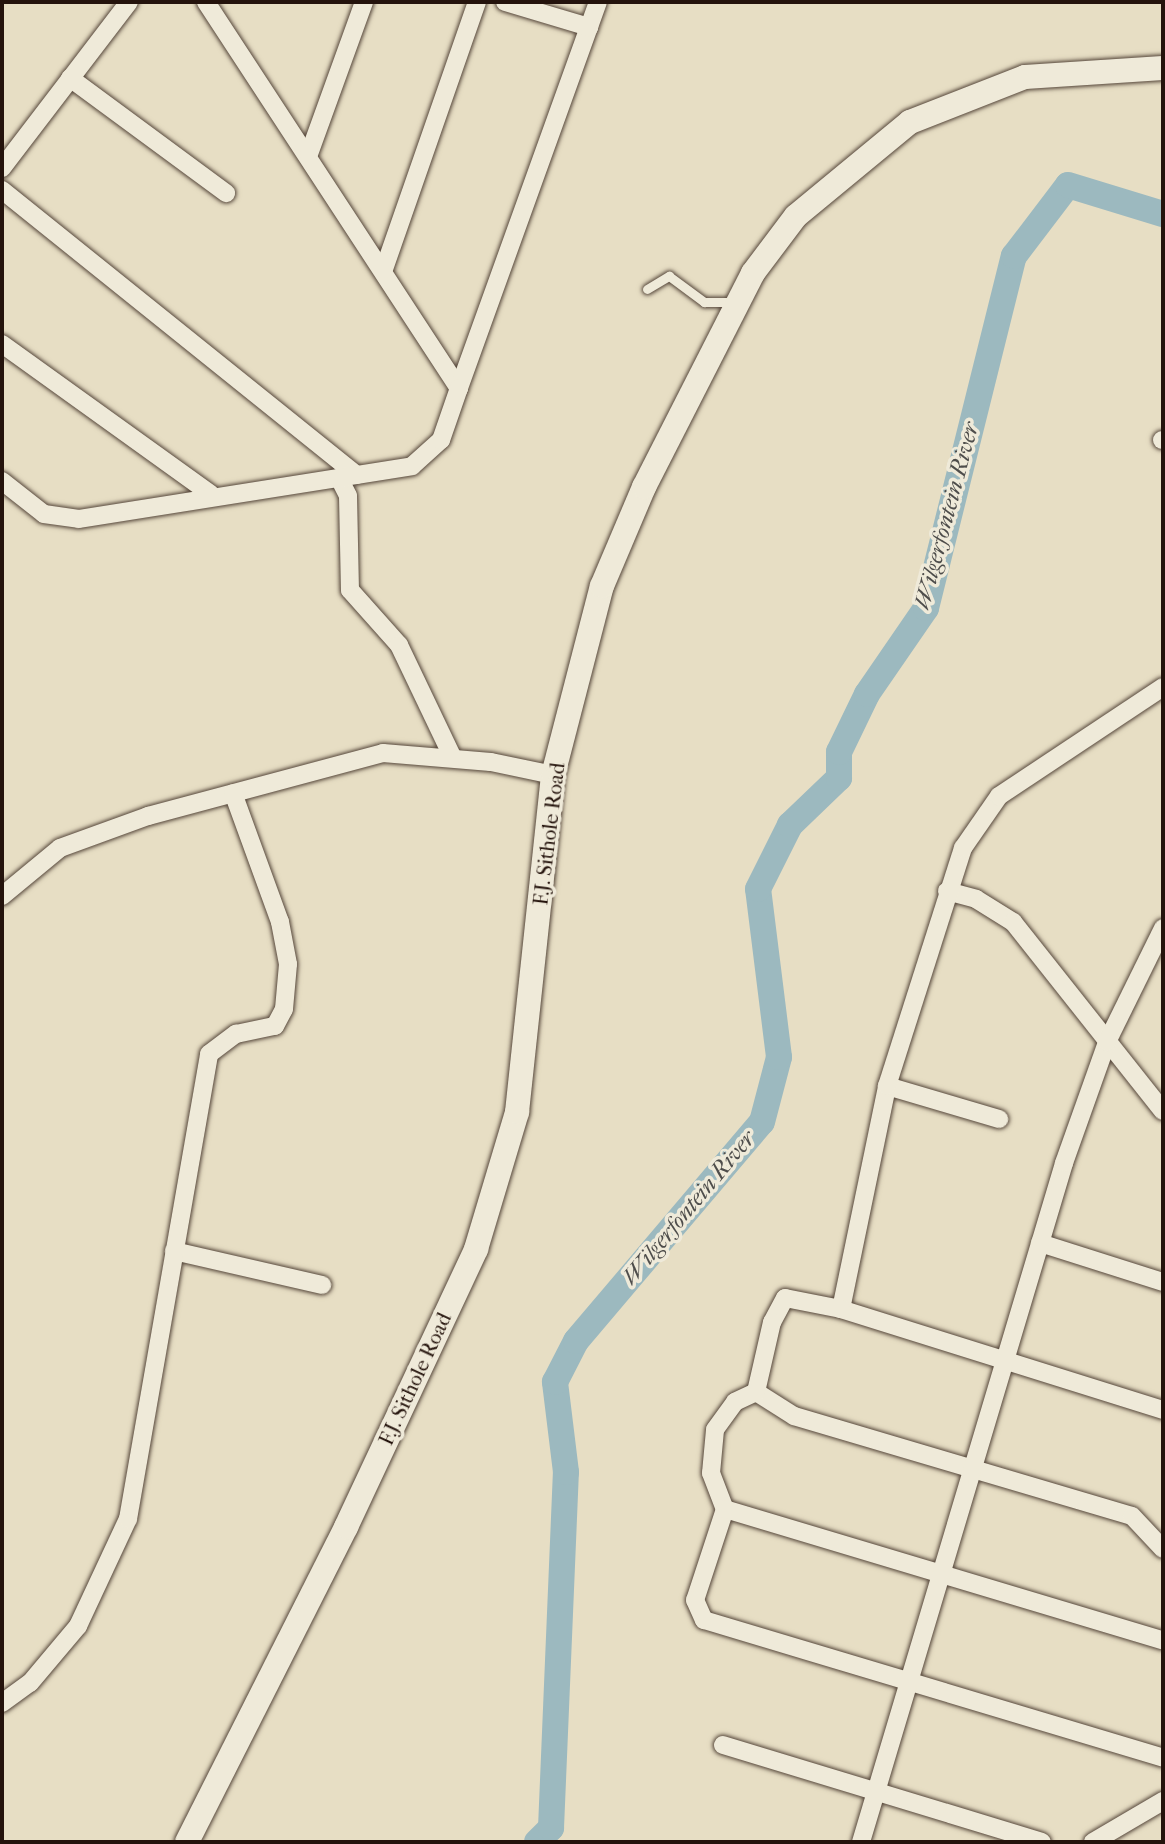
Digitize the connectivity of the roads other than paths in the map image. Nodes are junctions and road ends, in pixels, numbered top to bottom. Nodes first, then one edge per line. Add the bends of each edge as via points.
1 (129, 2) edge
2 (206, 2) edge
3 (363, 2) edge
4 (477, 2) edge
5 (505, 2) edge
6 (598, 2) edge
7 (589, 27) junction
8 (1163, 68) edge
9 (70, 78) junction
10 (309, 155) junction
11 (2, 168) edge
12 (2, 190) edge
13 (226, 193) dead end
14 (384, 269) junction
15 (647, 289) dead end
16 (739, 302) junction
17 (2, 344) edge
18 (459, 388) junction
19 (357, 475) junction
20 (339, 478) junction
21 (2, 481) edge
22 (211, 494) junction
23 (1163, 687) edge
24 (453, 758) junction
25 (553, 775) junction
26 (233, 793) junction
27 (947, 891) junction
28 (2, 896) edge
29 (1163, 928) edge
30 (1107, 1042) junction
31 (887, 1086) junction
32 (1163, 1111) edge
33 (999, 1119) dead end
34 (1040, 1243) junction
35 (174, 1251) junction
36 (1163, 1282) edge
37 (322, 1286) dead end
38 (841, 1309) junction
39 (1006, 1360) junction
40 (756, 1392) junction
41 (1163, 1410) edge
42 (975, 1467) junction
43 (725, 1509) junction
44 (1163, 1549) edge
45 (943, 1576) junction
46 (1163, 1640) edge
47 (910, 1683) junction
48 (2, 1703) edge
49 (723, 1745) dead end
50 (1163, 1758) edge
51 (876, 1792) junction
52 (1163, 1801) edge
53 (187, 1842) edge
54 (861, 1842) edge
55 (1042, 1842) edge
56 (1093, 1842) edge

1 - 9 street
2 - 10 street
3 - 10 street
4 - 14 street
5 - 7 street
6 - 7 street
7 - 18 street
8 - 16 street, F.J. Sithole Road via 1025,77 910,122 796,215
9 - 11 street
9 - 13 street
10 - 14 street
12 - 19 street
14 - 18 street
15 - 16 lane via 669,275 704,302
16 - 25 street, F.J. Sithole Road via 603,586
17 - 22 street
18 - 19 street via 449,427 425,460
19 - 20 street
20 - 22 street
20 - 24 street via 348,496 350,590 408,661
21 - 22 street via 44,514 71,519
23 - 27 street via 999,796 963,848
24 - 25 street
24 - 26 street via 383,754
25 - 53 street, F.J. Sithole Road via 517,1112 476,1249 346,1527
26 - 28 street via 60,848
26 - 35 street via 272,887 288,991 278,1025 236,1034 209,1054
27 - 30 street via 976,899 1013,922
27 - 31 street
29 - 30 street
30 - 32 street
30 - 34 street
31 - 33 street
31 - 38 street
34 - 36 street
34 - 39 street
35 - 37 street
35 - 48 street via 118,1547 78,1626 30,1683
38 - 39 street
38 - 40 street via 789,1298 781,1302
39 - 41 street
39 - 42 street
40 - 42 street via 794,1416
40 - 43 street via 735,1402 715,1430 711,1473
42 - 44 street via 1132,1516
42 - 45 street
43 - 45 street
43 - 47 street via 696,1593 700,1617
45 - 46 street
45 - 47 street
47 - 50 street
47 - 51 street
49 - 51 street
51 - 54 street
51 - 55 street
52 - 56 street

